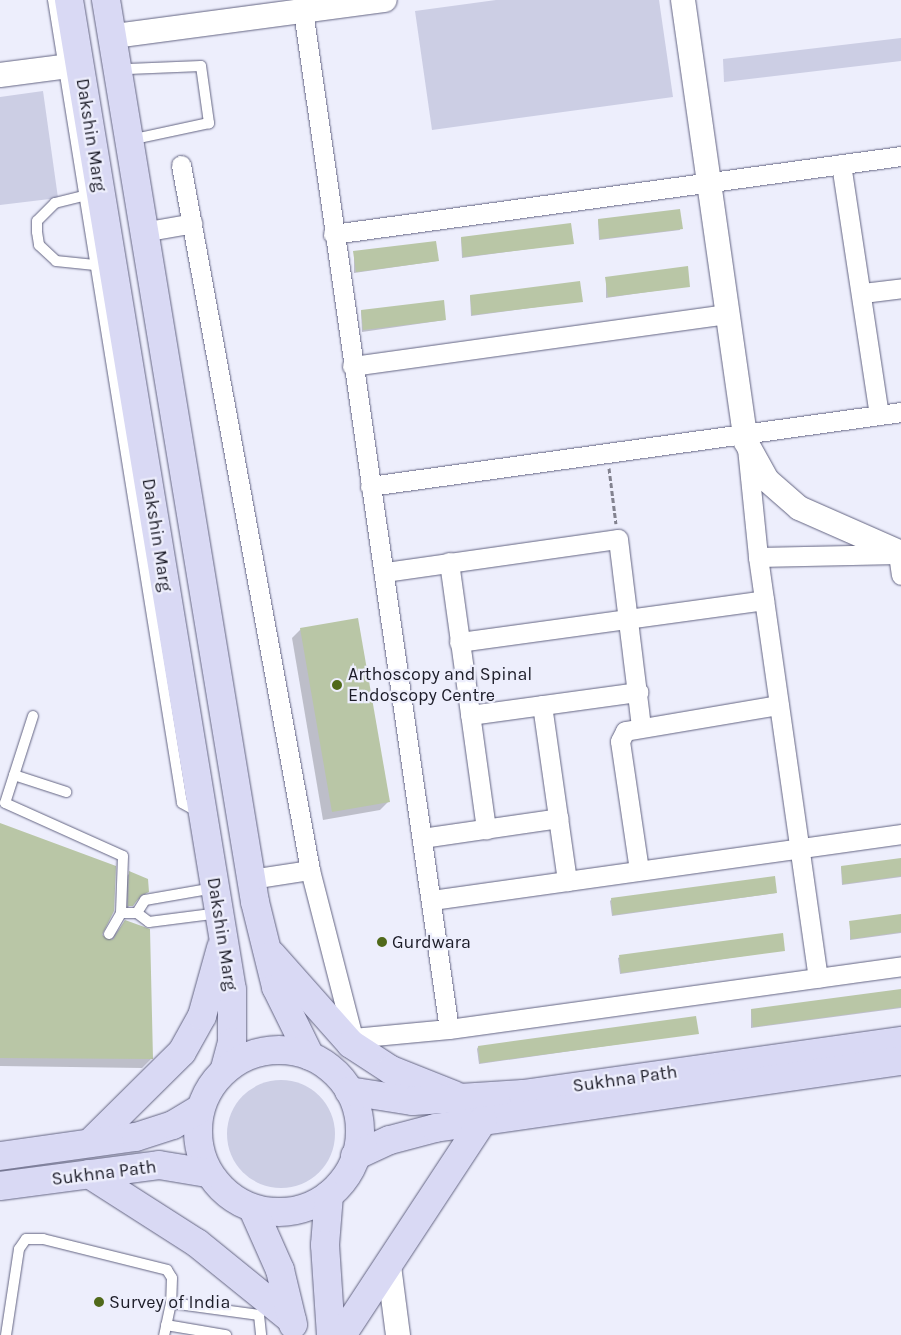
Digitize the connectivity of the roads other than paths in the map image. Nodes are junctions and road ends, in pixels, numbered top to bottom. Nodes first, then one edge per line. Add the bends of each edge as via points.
1 (52, 0) edge
2 (69, 0) edge
3 (106, 0) edge
4 (116, 0) edge
5 (385, 0) edge
6 (683, 0) edge
7 (290, 8) edge
8 (122, 35) junction
9 (62, 67) junction
10 (128, 70) junction
11 (0, 75) edge
12 (139, 138) junction
13 (901, 156) edge
14 (841, 164) junction
15 (181, 165) dead end
16 (707, 183) junction
17 (83, 196) junction
18 (192, 223) junction
19 (154, 230) junction
20 (333, 234) junction
21 (95, 265) junction
22 (901, 288) edge
23 (863, 293) junction
24 (726, 314) junction
25 (352, 366) junction
26 (901, 412) edge
27 (879, 415) junction
28 (745, 438) junction
29 (370, 486) junction
30 (758, 558) junction
31 (900, 561) edge
32 (449, 562) junction
33 (385, 572) junction
34 (764, 600) junction
35 (627, 619) junction
36 (459, 642) junction
37 (638, 692) junction
38 (780, 704) junction
39 (542, 705) junction
40 (470, 715) junction
41 (32, 716) dead end
42 (641, 725) junction
43 (14, 775) junction
44 (66, 792) dead end
45 (2, 803) edge
46 (240, 812) junction
47 (203, 815) junction
48 (559, 818) junction
49 (486, 829) junction
50 (901, 834) edge
51 (422, 838) junction
52 (801, 848) junction
53 (310, 870) junction
54 (639, 870) junction
55 (251, 879) junction
56 (567, 880) junction
57 (432, 900) junction
58 (122, 912) junction
59 (137, 913) junction
60 (219, 913) junction
61 (109, 934) dead end
62 (266, 948) junction
63 (901, 966) edge
64 (818, 978) junction
65 (449, 1029) junction
66 (901, 1041) edge
67 (310, 1056) junction
68 (901, 1061) edge
69 (225, 1069) junction
70 (349, 1091) junction
71 (462, 1098) junction
72 (200, 1109) junction
73 (483, 1120) junction
74 (90, 1143) junction
75 (0, 1156) edge
76 (355, 1156) junction
77 (208, 1173) junction
78 (89, 1174) junction
79 (0, 1186) edge
80 (329, 1195) junction
81 (253, 1208) junction
82 (389, 1266) junction
83 (171, 1303) junction
84 (294, 1327) edge
85 (165, 1330) edge
86 (6, 1335) edge
87 (226, 1335) edge
88 (261, 1335) edge
89 (330, 1335) edge
90 (342, 1335) edge
91 (398, 1335) edge

1 - 9 lane
2 - 47 main road, Dakshin Marg
3 - 46 main road, Dakshin Marg
4 - 8 lane
5 - 7 street
6 - 16 street
7 - 8 street
7 - 20 street
8 - 10 lane
9 - 11 street
9 - 17 lane
10 - 12 lane
10 - 12 lane via 201,66 209,122
12 - 19 lane
13 - 14 street
14 - 16 street
14 - 23 street
15 - 18 street
16 - 20 street
16 - 24 street
17 - 21 lane
17 - 21 lane via 55,203 37,221 36,232 39,245 56,261
18 - 19 street
18 - 53 street
19 - 46 lane via 246,788
20 - 25 street
21 - 47 lane via 182,802
22 - 23 street
23 - 27 street
24 - 25 street
24 - 28 street
25 - 29 street
26 - 27 street
27 - 28 street
28 - 29 street via 607,453
28 - 30 street
28 - 31 street via 767,480 799,508
29 - 33 street
30 - 31 street
30 - 34 street
32 - 33 street
32 - 35 street via 618,539
32 - 36 street
33 - 51 street
34 - 35 street
34 - 38 street
35 - 36 street
35 - 37 street
36 - 40 street
37 - 39 street
37 - 42 street
38 - 42 street
38 - 52 street
39 - 40 street
39 - 48 street
40 - 49 street
41 - 43 lane
42 - 54 street via 625,731 620,741
43 - 44 lane
43 - 45 lane
45 - 58 lane via 123,856
46 - 55 main road, Dakshin Marg
47 - 60 main road, Dakshin Marg
48 - 49 street
48 - 56 street
49 - 51 street
50 - 52 street
51 - 57 street
52 - 54 street
52 - 64 street
53 - 55 street
53 - 65 street via 353,1038
54 - 56 street
55 - 62 main road, Dakshin Marg
56 - 57 street
57 - 65 street
58 - 59 lane
58 - 61 lane
59 - 60 lane via 149,922
59 - 60 lane via 145,900
60 - 69 main road, Dakshin Marg via 232,990 232,1042
60 - 74 main road via 202,1016 182,1052
62 - 67 main road, Dakshin Marg via 276,987
62 - 71 main road via 351,1044 391,1070
63 - 64 street
64 - 65 street
66 - 71 main road, Sukhna Path via 532,1092
67 - 69 main road via 277,1050 261,1052
67 - 70 main road via 335,1073
68 - 73 main road, Sukhna Path
69 - 72 main road
70 - 71 main road, Sukhna Path via 414,1101
70 - 76 main road via 360,1131
72 - 74 main road, Sukhna Path via 173,1125 145,1134
72 - 77 main road via 197,1126
73 - 76 main road, Sukhna Path via 390,1140
73 - 82 main road
74 - 75 main road, Sukhna Path
76 - 80 main road
77 - 78 main road, Sukhna Path via 159,1165
77 - 81 main road via 224,1192
78 - 79 main road, Sukhna Path
78 - 84 main road via 197,1243
80 - 81 main road via 288,1211
80 - 89 main road via 325,1245
81 - 84 main road via 280,1270
82 - 90 main road
82 - 91 street
83 - 85 lane
83 - 86 lane via 172,1278 152,1263 26,1240 18,1249
83 - 88 lane via 258,1315
85 - 87 lane

